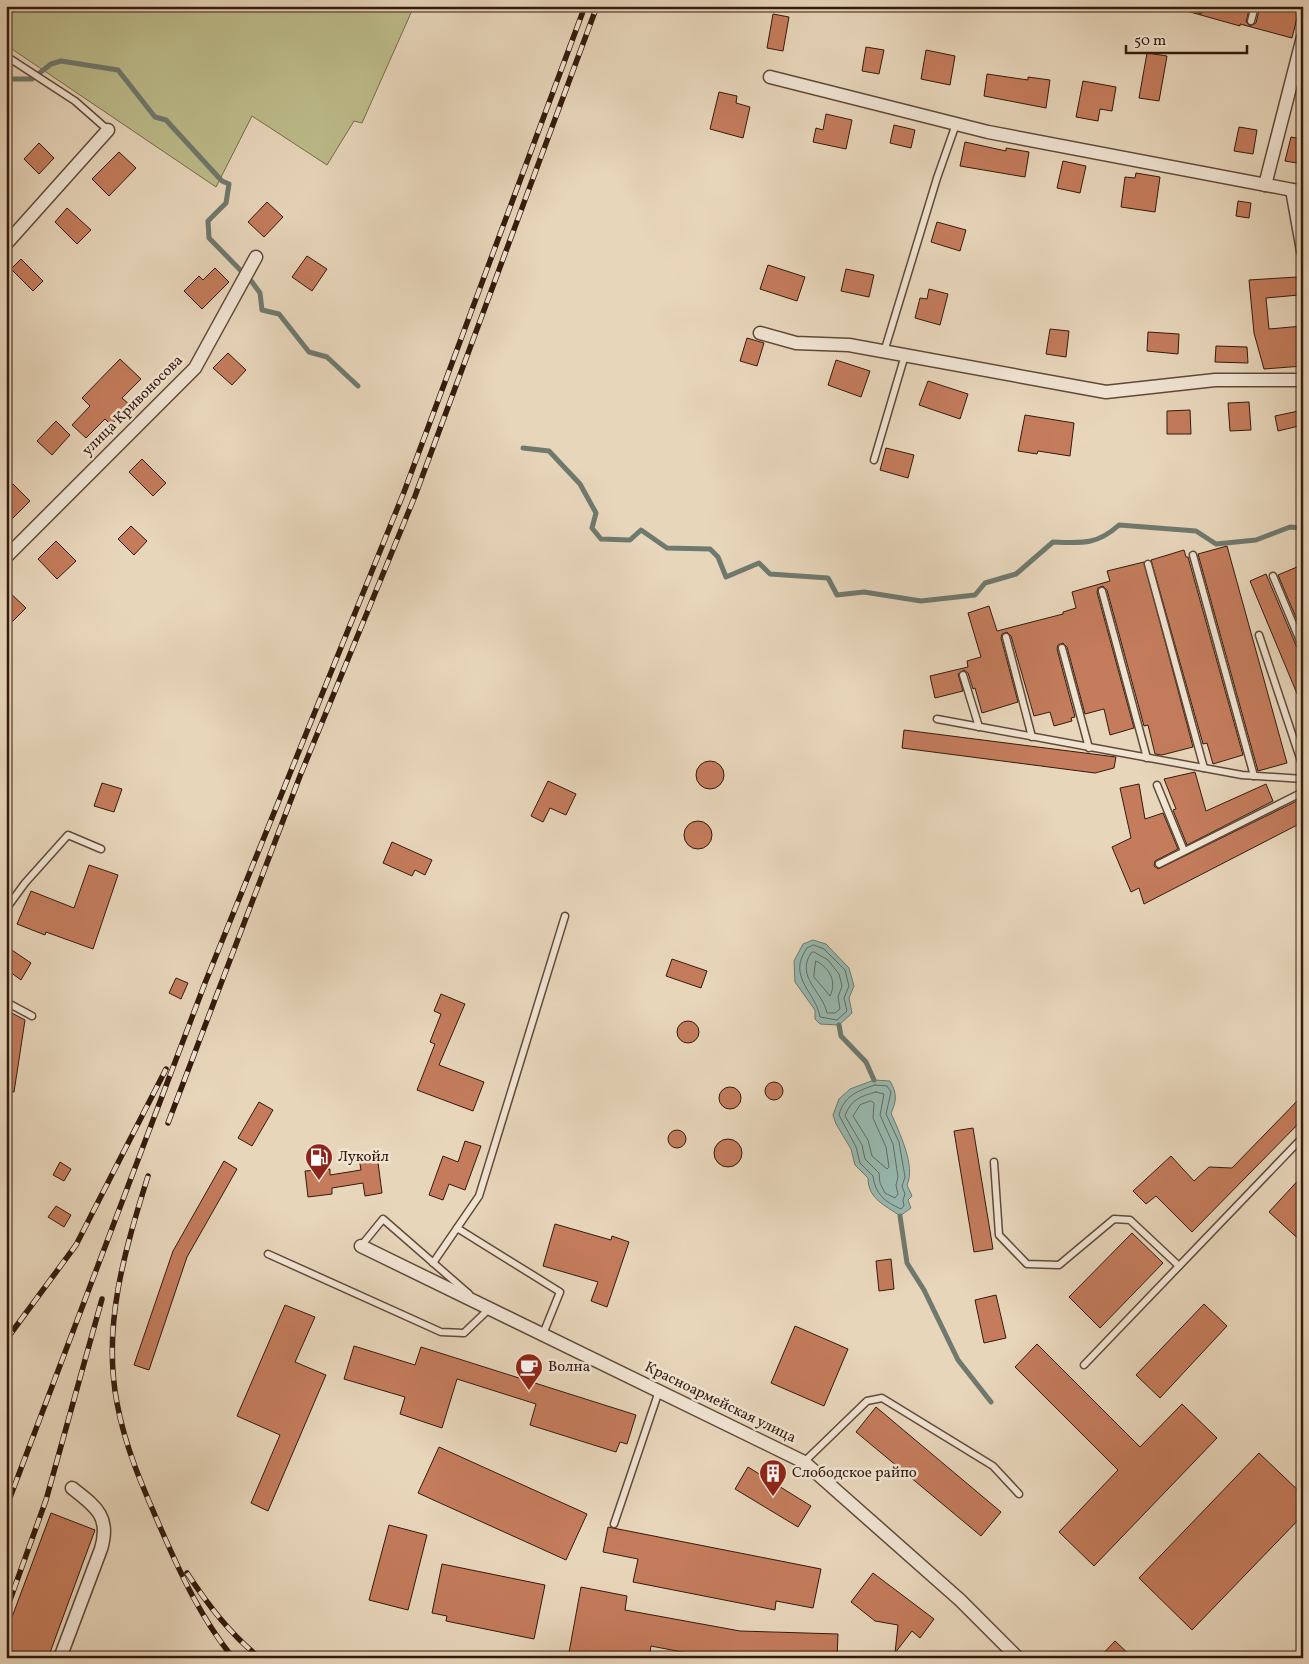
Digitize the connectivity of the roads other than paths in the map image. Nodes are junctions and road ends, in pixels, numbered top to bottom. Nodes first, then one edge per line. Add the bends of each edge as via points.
1 (1255, 6) edge
2 (1251, 21) dead end
3 (1303, 37) edge
4 (6, 56) edge
5 (770, 77) dead end
6 (956, 124) junction
7 (108, 130) joint
8 (1265, 185) junction
9 (1297, 191) edge
10 (6, 244) edge
11 (1303, 251) edge
12 (256, 257) dead end
13 (760, 333) dead end
14 (884, 352) junction
15 (905, 355) junction
16 (1303, 380) edge
17 (874, 460) dead end
18 (1193, 555) dead end
19 (6, 557) edge
20 (1148, 564) dead end
21 (1274, 576) dead end
22 (1102, 591) dead end
23 (1259, 635) dead end
24 (1006, 636) dead end
25 (1062, 648) dead end
26 (1303, 648) edge
27 (962, 676) dead end
28 (937, 719) dead end
29 (979, 727) junction
30 (1032, 737) junction
31 (1090, 748) junction
32 (1147, 758) junction
33 (1303, 766) edge
34 (1204, 768) junction
35 (1254, 776) junction
36 (1303, 779) edge
37 (1157, 785) dead end
38 (1303, 792) edge
39 (101, 849) dead end
40 (1184, 851) junction
41 (1159, 864) dead end
42 (6, 909) edge
43 (565, 916) dead end
44 (6, 1002) edge
45 (32, 1016) dead end
46 (1303, 1137) edge
47 (994, 1162) dead end
48 (457, 1228) junction
49 (361, 1246) joint
50 (268, 1254) dead end
51 (433, 1263) junction
52 (1179, 1266) junction
53 (486, 1307) junction
54 (543, 1334) junction
55 (1084, 1365) dead end
56 (659, 1391) junction
57 (804, 1462) junction
58 (72, 1488) dead end
59 (1019, 1494) dead end
60 (614, 1524) dead end
61 (60, 1658) edge
62 (1018, 1658) edge

1 - 2 lane
3 - 8 street
4 - 7 lane via 75,101
5 - 6 street
6 - 8 street
6 - 14 lane
7 - 10 street
8 - 9 street
9 - 11 street
12 - 19 street, улица Кривоносова via 195,368
13 - 14 street via 796,343 849,345
14 - 15 street
15 - 16 street via 1106,392 1215,380
15 - 17 lane
18 - 35 lane
20 - 34 lane
21 - 26 lane
22 - 32 lane
23 - 33 lane
24 - 30 lane
25 - 31 lane
27 - 29 lane
28 - 29 lane
29 - 30 lane
30 - 31 lane
31 - 32 lane
32 - 34 lane
34 - 35 lane
35 - 36 lane
37 - 40 lane
38 - 40 lane
39 - 42 lane via 68,835
40 - 41 lane
43 - 48 lane via 479,1196
44 - 45 lane
46 - 52 lane
47 - 52 lane via 999,1235 1028,1264 1059,1265 1114,1219 1130,1220
48 - 51 lane
48 - 54 lane via 560,1292
49 - 51 lane via 383,1219
49 - 53 street, Красноармейская улица
50 - 53 lane via 440,1332 464,1333
51 - 53 lane
52 - 55 lane
53 - 54 street, Красноармейская улица
54 - 56 street, Красноармейская улица
56 - 57 street, Красноармейская улица
56 - 60 lane
57 - 59 lane via 867,1401 882,1398 993,1466
57 - 62 street, Красноармейская улица via 960,1600
58 - 61 street via 94,1505 101,1514 105,1530 101,1549

